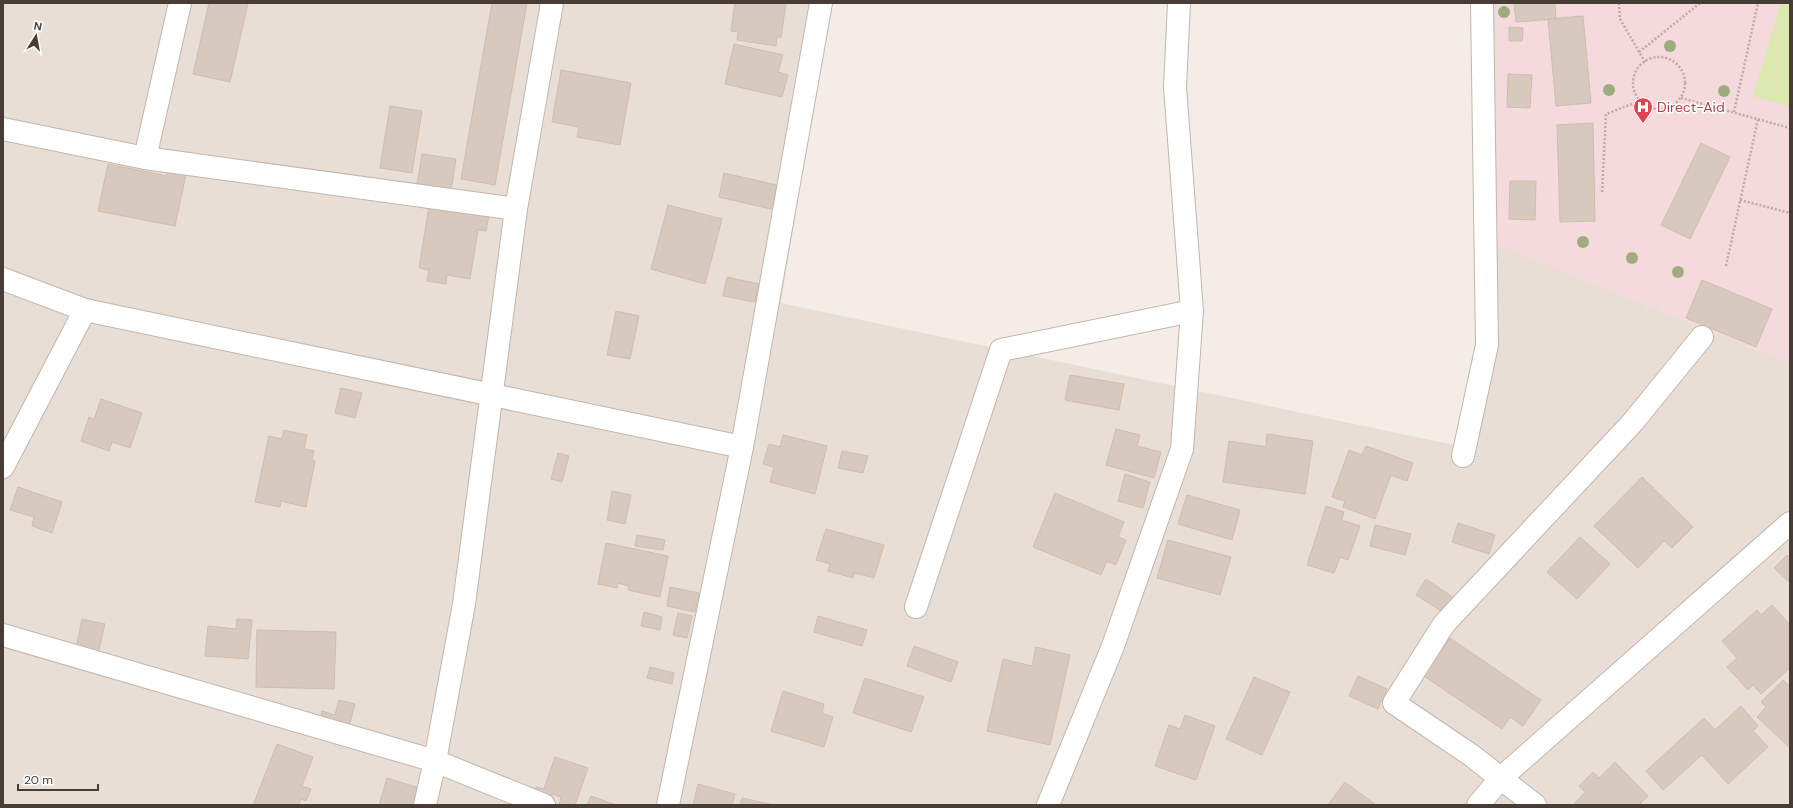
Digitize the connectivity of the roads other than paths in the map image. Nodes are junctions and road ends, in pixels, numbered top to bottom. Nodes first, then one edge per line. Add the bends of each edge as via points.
1 (180, 3) edge
2 (552, 3) edge
3 (821, 3) edge
4 (1179, 3) edge
5 (1482, 3) edge
6 (3, 129) edge
7 (145, 158) junction
8 (516, 209) junction
9 (3, 279) edge
10 (85, 310) junction
11 (1192, 311) junction
12 (1702, 337) dead end
13 (491, 394) junction
14 (742, 448) junction
15 (1463, 456) dead end
16 (3, 467) edge
17 (1790, 523) edge
18 (916, 607) dead end
19 (3, 635) edge
20 (435, 761) junction
21 (1501, 778) junction
22 (425, 805) edge
23 (544, 805) edge
24 (668, 805) edge
25 (1048, 805) edge
26 (1478, 805) edge
27 (1535, 805) edge

1 - 7 street
2 - 8 street
3 - 14 street
4 - 11 street via 1174,87
5 - 15 street via 1487,345
6 - 7 street
7 - 8 street
8 - 13 street
9 - 10 street
10 - 13 street
10 - 16 street
11 - 18 street via 1001,350
11 - 25 street via 1182,449 1113,646
12 - 21 street via 1633,422 1444,624 1394,703
13 - 14 street
13 - 20 street via 464,604
14 - 24 street
17 - 21 street
19 - 20 street
20 - 22 street
20 - 23 street
21 - 26 street
21 - 27 street

